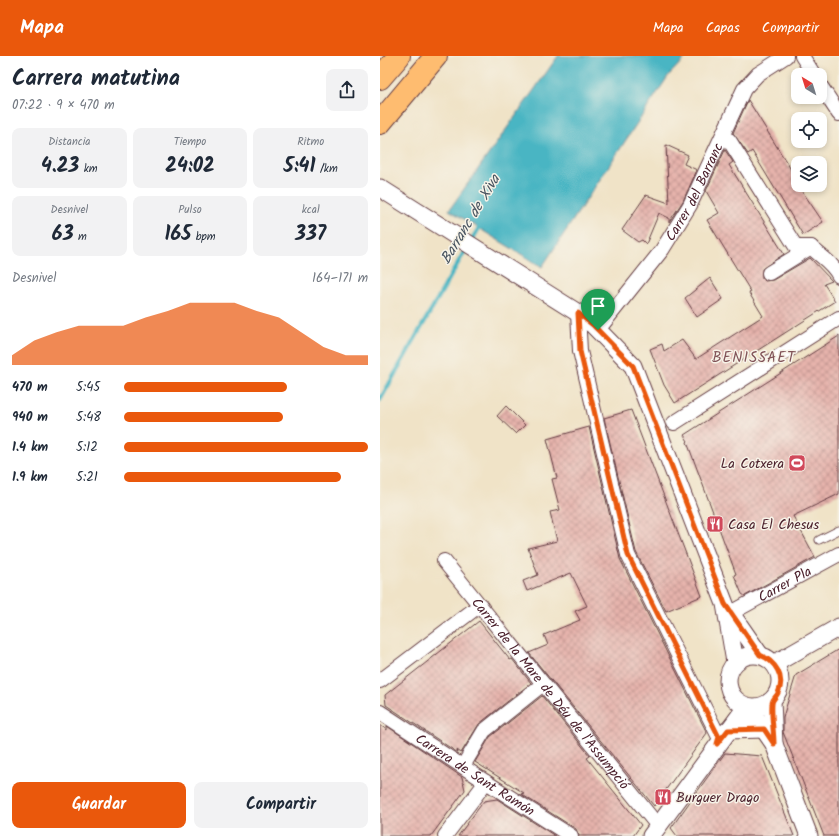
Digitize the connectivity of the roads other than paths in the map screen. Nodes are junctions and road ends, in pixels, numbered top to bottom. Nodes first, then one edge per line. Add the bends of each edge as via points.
1 (399, 56) edge
2 (436, 56) edge
3 (786, 56) edge
4 (802, 56) edge
5 (810, 68) edge
6 (380, 78) edge
7 (827, 96) edge
8 (839, 114) edge
9 (380, 123) edge
10 (729, 140) dead end
11 (380, 188) edge
12 (811, 248) junction
13 (770, 273) dead end
14 (839, 276) edge
15 (576, 311) junction
16 (839, 318) edge
17 (595, 327) junction
18 (674, 423) dead end
19 (839, 530) edge
20 (818, 540) dead end
21 (839, 554) edge
22 (444, 561) dead end
23 (480, 605) junction
24 (728, 608) junction
25 (839, 627) edge
26 (767, 660) junction
27 (735, 662) junction
28 (380, 682) edge
29 (543, 684) junction
30 (731, 695) junction
31 (772, 701) junction
32 (747, 708) junction
33 (380, 712) edge
34 (764, 729) junction
35 (721, 737) junction
36 (774, 744) junction
37 (463, 766) junction
38 (486, 782) junction
39 (654, 831) edge
40 (445, 836) edge
41 (571, 836) edge
42 (809, 836) edge

1 - 6 highway
2 - 9 highway
3 - 17 street, Carrer del Barranc via 758,74 744,89 690,206 662,250
4 - 5 street
7 - 8 street
10 - 12 street via 796,247
11 - 15 street
12 - 13 street
12 - 14 street via 834,266
15 - 17 street
15 - 35 street via 580,351 628,555
16 - 18 street
17 - 24 street via 633,366
19 - 20 lane
21 - 24 street, Carrer Pla
22 - 23 street, Carrer de la Mare de Déu de l'Assumpció
23 - 28 street
23 - 29 street, Carrer de la Mare de Déu de l'Assumpció
24 - 26 street
24 - 27 street
25 - 26 street
26 - 27 street via 751,655
26 - 31 street via 780,679 778,692
27 - 30 street via 727,679
29 - 37 street via 484,731
29 - 39 street, Carrer de la Mare de Déu de l'Assumpció
30 - 32 street
30 - 35 street
31 - 32 street via 759,708
31 - 36 street
32 - 34 street
32 - 35 street
33 - 37 street, Carrera de Sant Ramón
34 - 35 street
34 - 36 street
35 - 39 street
36 - 42 street
37 - 38 street, Carrera de Sant Ramón
38 - 40 street
38 - 41 street, Carrera de Sant Ramón

